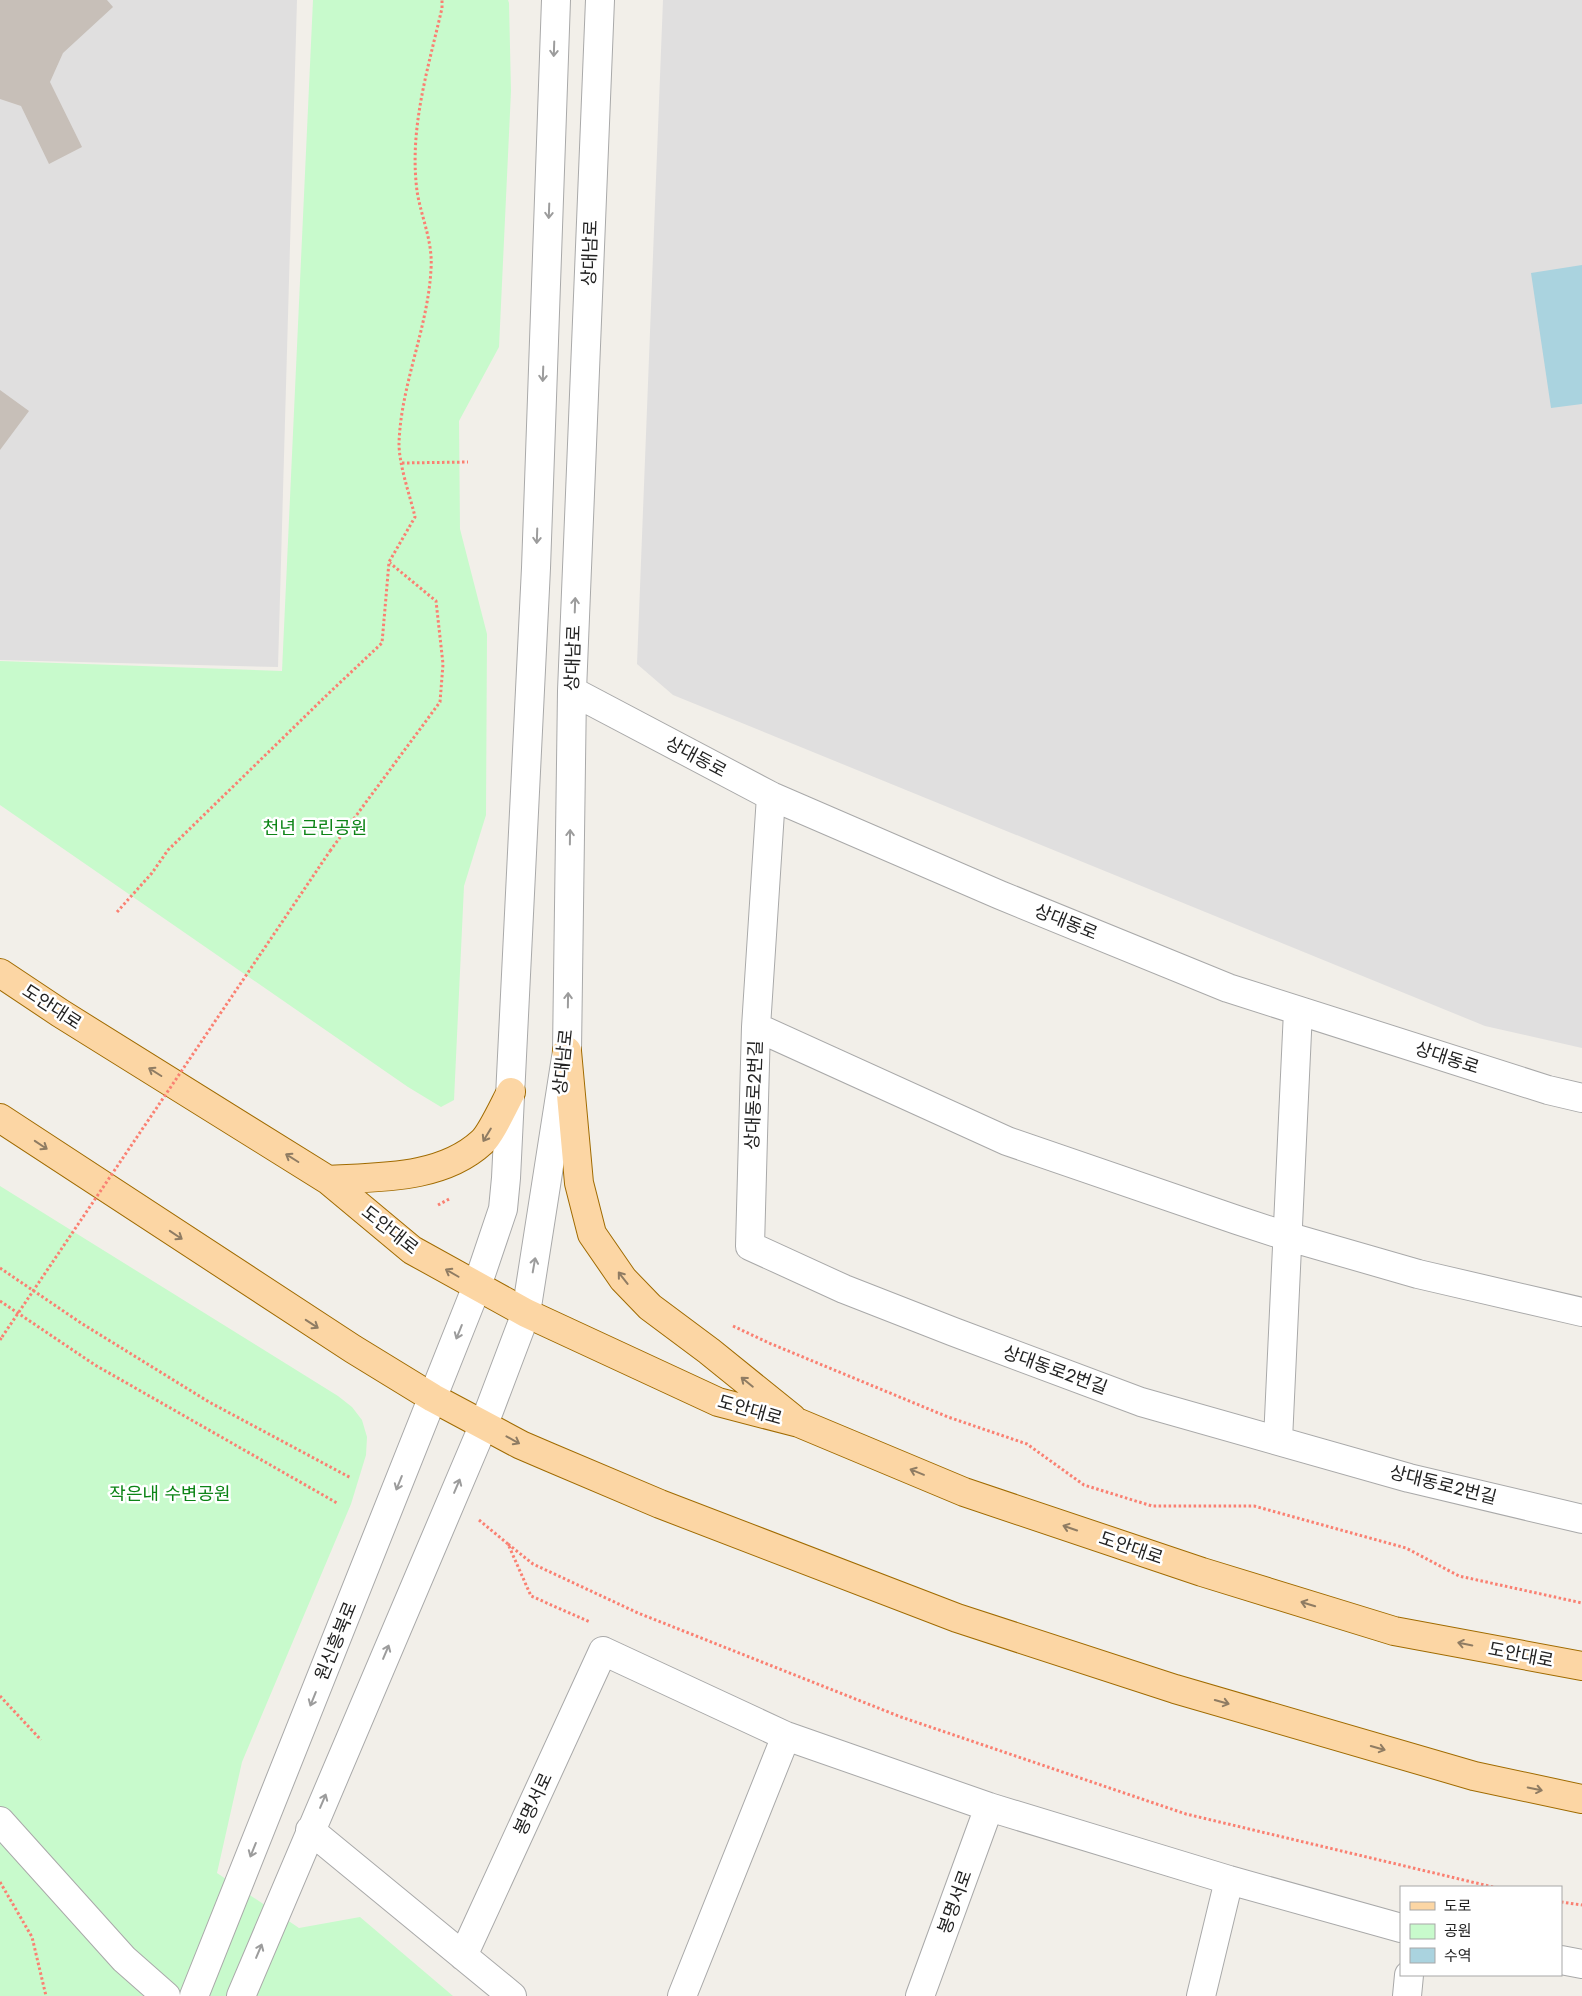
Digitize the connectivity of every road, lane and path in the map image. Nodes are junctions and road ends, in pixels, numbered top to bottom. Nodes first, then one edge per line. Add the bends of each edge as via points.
1 (442, 0) edge
2 (556, 0) edge
3 (600, 0) edge
4 (468, 462) dead end
5 (402, 463) junction
6 (389, 562) junction
7 (572, 691) junction
8 (771, 796) junction
9 (117, 912) dead end
10 (0, 972) edge
11 (1298, 1011) junction
12 (756, 1027) junction
13 (567, 1051) junction
14 (511, 1092) junction
15 (1582, 1098) edge
16 (0, 1118) edge
17 (328, 1180) junction
18 (1286, 1236) junction
19 (0, 1268) edge
20 (477, 1286) junction
21 (0, 1301) edge
22 (1582, 1312) edge
23 (526, 1313) junction
24 (724, 1322) dead end
25 (1, 1338) edge
26 (433, 1398) junction
27 (799, 1423) junction
28 (484, 1424) junction
29 (1278, 1440) junction
30 (351, 1478) dead end
31 (337, 1503) dead end
32 (1582, 1519) edge
33 (479, 1520) dead end
34 (508, 1544) junction
35 (1582, 1603) edge
36 (594, 1624) dead end
37 (1582, 1666) edge
38 (0, 1696) edge
39 (786, 1736) junction
40 (41, 1740) dead end
41 (1582, 1799) edge
42 (989, 1807) junction
43 (0, 1821) edge
44 (310, 1830) junction
45 (1229, 1880) junction
46 (0, 1882) edge
47 (1489, 1886) edge
48 (1562, 1902) edge
49 (1582, 1905) edge
50 (1400, 1928) edge
51 (463, 1956) junction
52 (1562, 1960) edge
53 (1582, 1964) edge
54 (1409, 1976) edge
55 (46, 1996) edge
56 (166, 1996) edge
57 (194, 1996) edge
58 (240, 1996) edge
59 (512, 1996) edge
60 (682, 1996) edge
61 (920, 1996) edge
62 (1200, 1996) edge
63 (1407, 1996) edge

1 - 5 path via 418,111 415,141 417,191 428,231 431,268 427,304 404,403 399,445
2 -> 14 street via 536,578
7 -> 3 street, 상대남로
4 - 5 path
5 - 6 path via 415,517
6 - 9 path via 382,644 168,850
6 - 25 path, bridge via 436,601 444,664 440,702 330,851
7 - 8 street, 상대동로
13 -> 7 street, 상대남로
8 - 11 street, 상대동로 via 1164,962
8 - 12 street, 상대동로2번길
17 -> 10 main road, 도안대로
11 - 15 street, 상대동로
11 - 18 street
12 - 18 street, 상대동로2번길 via 1007,1141
12 - 29 street, 상대동로2번길 via 750,1246 844,1288 1141,1402
23 -> 13 street, 상대남로
27 -> 13 main road via 650,1307 623,1279 592,1234 580,1183
14 -> 17 main road via 483,1142 452,1163 399,1176
14 - 20 street via 503,1209
16 -> 26 main road via 313,1324
20 -> 17 main road, 도안대로 via 412,1250
18 - 22 street, 상대동로2번길 via 1418,1274
18 - 29 street
19 - 30 path via 80,1323 209,1402
20 - 23 main road, 도안대로
20 -> 26 street, 원신흥북로
21 - 31 path via 95,1365
23 - 27 main road, 도안대로 via 718,1402
23 - 28 street
24 - 35 path via 948,1417 1027,1444 1084,1485 1152,1506 1254,1506 1406,1548 1458,1576
26 - 28 main road
26 -> 57 street, 원신흥북로
37 -> 27 main road, 도안대로 via 1394,1631 1212,1575 964,1492
28 -> 41 main road via 521,1445 660,1504 957,1618 1175,1689 1474,1776
44 -> 28 street
29 - 32 street, 상대동로2번길 via 1409,1478
33 - 34 path
34 - 36 path via 531,1596
34 - 47 path via 533,1564 638,1613 901,1717 1186,1814
38 - 40 path
39 - 42 street
39 - 51 street, 봉명서로 via 603,1651
39 - 60 street
42 - 45 street
42 - 61 street, 봉명서로
43 - 56 street via 124,1959
44 - 51 street
58 -> 44 street
45 - 50 street
45 - 62 street
46 - 55 path via 32,1937
48 - 49 path
51 - 59 street
52 - 53 street
54 - 63 street

